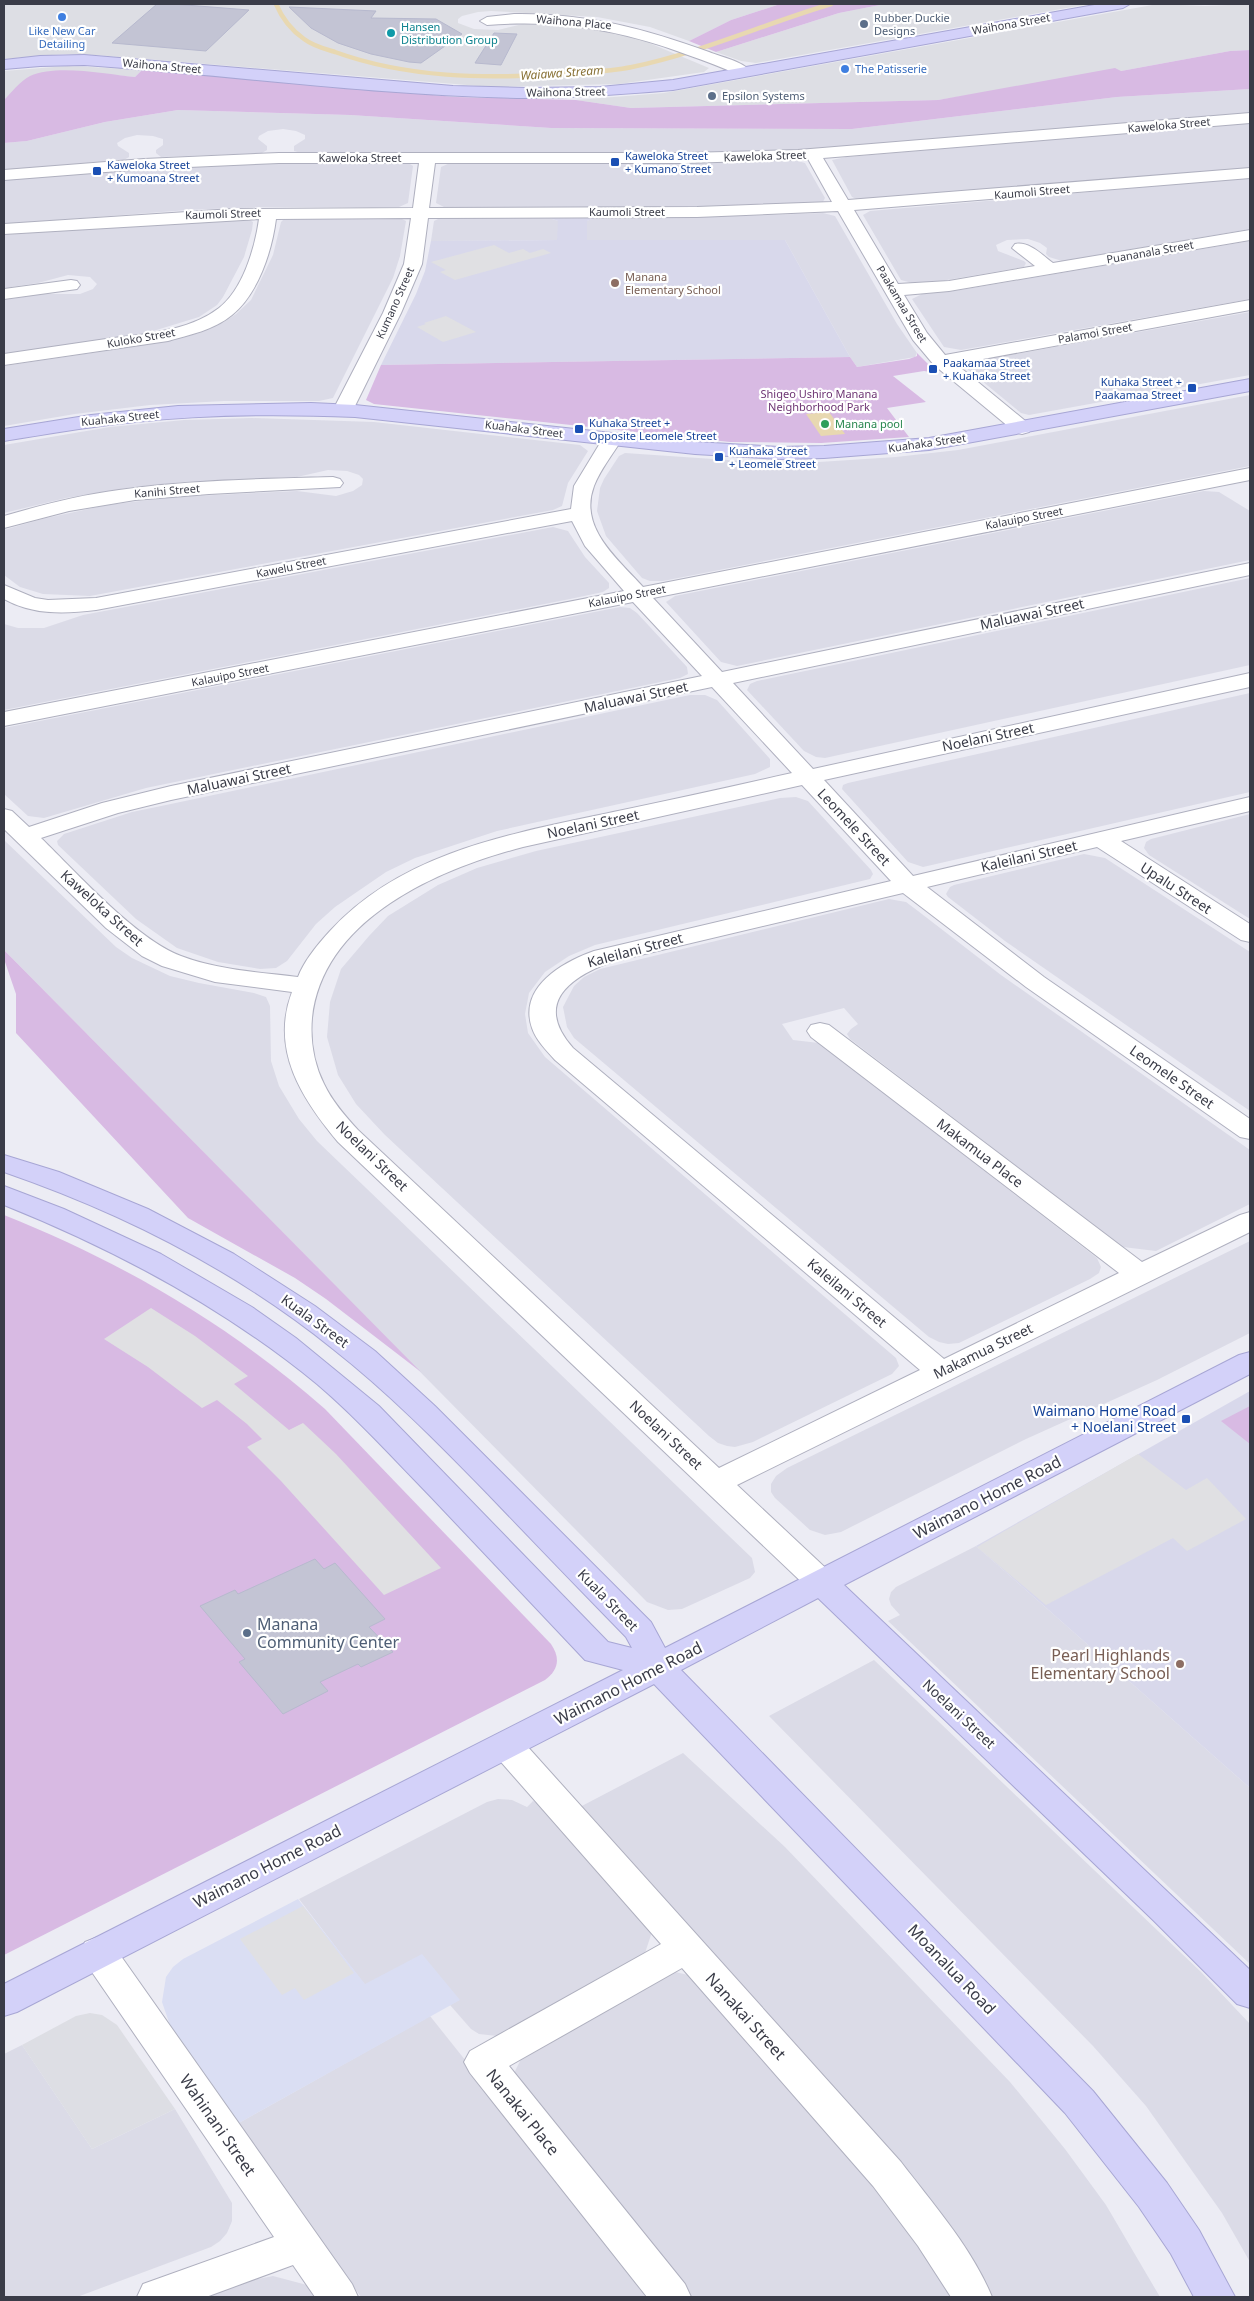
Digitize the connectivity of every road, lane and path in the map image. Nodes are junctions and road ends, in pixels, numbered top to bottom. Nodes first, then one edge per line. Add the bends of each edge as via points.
1 (1123, 4) edge
2 (487, 21) dead end
3 (4, 66) edge
4 (743, 72) junction
5 (1250, 118) edge
6 (813, 154) junction
7 (428, 158) junction
8 (1250, 173) edge
9 (4, 175) edge
10 (844, 207) junction
11 (421, 212) junction
12 (268, 213) junction
13 (4, 229) edge
14 (1250, 235) edge
15 (1021, 248) dead end
16 (1050, 269) junction
17 (71, 285) dead end
18 (893, 290) junction
19 (4, 294) edge
20 (1250, 305) edge
21 (4, 360) edge
22 (941, 361) junction
23 (1250, 385) edge
24 (343, 410) junction
25 (1022, 428) junction
26 (4, 435) edge
27 (612, 439) junction
28 (333, 483) dead end
29 (1246, 483) edge
30 (580, 514) junction
31 (4, 522) edge
32 (1250, 569) edge
33 (4, 591) edge
34 (638, 594) junction
35 (718, 680) junction
36 (1250, 680) edge
37 (4, 719) edge
38 (808, 777) junction
39 (1250, 804) edge
40 (4, 816) edge
41 (24, 836) junction
42 (1101, 839) junction
43 (907, 884) junction
44 (1250, 935) edge
45 (305, 986) junction
46 (820, 1031) dead end
47 (1250, 1131) edge
48 (4, 1163) edge
49 (4, 1195) edge
50 (1250, 1222) edge
51 (1140, 1275) junction
52 (1250, 1362) edge
53 (941, 1372) junction
54 (716, 1482) junction
55 (821, 1582) junction
56 (658, 1667) junction
57 (506, 1745) junction
58 (686, 1948) junction
59 (98, 1952) junction
60 (1250, 1993) edge
61 (4, 2001) edge
62 (301, 2246) junction
63 (157, 2297) edge
64 (338, 2297) edge
65 (672, 2297) edge
66 (972, 2297) edge
67 (1215, 2297) edge

1 - 4 street, Waihona Street
2 - 4 street, Waihona Place via 533,18 594,22 630,29
3 - 4 street, Waihona Street via 84,60 447,90 519,92 639,89
5 - 6 street, Kaweloka Street
6 - 7 street, Kaweloka Street via 686,158
6 - 10 street, Paakamaa Street
7 - 9 street, Kaweloka Street via 280,152 142,157
7 - 11 street, Kumano Street
8 - 10 street, Kaumoli Street
10 - 11 street, Kaumoli Street via 697,212
10 - 18 street, Paakamaa Street
11 - 12 street, Kaumoli Street
11 - 24 street, Kumano Street via 413,264
12 - 13 street, Kaumoli Street
12 - 21 street, Kuloko Street via 259,257 232,305 212,319 157,337
14 - 16 street, Puananala Street
15 - 16 street
16 - 18 street, Puananala Street via 949,286
17 - 19 street
18 - 22 street, Paakamaa Street via 919,336
20 - 22 street, Palamoi Street
22 - 25 street, Paakamaa Street
23 - 25 street, Kuahaka Street
24 - 26 street, Kuahaka Street via 159,413
24 - 27 street, Kuahaka Street
25 - 27 street, Kuahaka Street via 929,444 824,452 728,451
27 - 30 street via 584,486
28 - 31 street, Kanihi Street via 133,494 73,504
29 - 34 street, Kalauipo Street via 1225,479
30 - 33 street, Kawelu Street via 96,604 41,607
30 - 34 street, Leomele Street via 592,542
32 - 35 street, Maluawai Street
34 - 35 street, Leomele Street
34 - 37 street, Kalauipo Street
35 - 38 street, Leomele Street
35 - 41 street, Maluawai Street via 170,793 110,808
36 - 38 street, Noelani Street
38 - 43 street, Leomele Street
38 - 45 street, Noelani Street via 510,843 431,870 369,906 349,924 322,955
39 - 42 street, Kaleilani Street
40 - 41 street, Kaweloka Street
41 - 45 street, Kaweloka Street via 115,923 151,951 170,961 215,974
42 - 43 street, Kaleilani Street
42 - 44 street, Upalu Street
43 - 47 street, Leomele Street via 1036,982
43 - 53 street, Kaleilani Street via 595,958 574,967 552,986 542,1011 544,1026 551,1040 564,1054
45 - 54 street, Noelani Street via 298,1042 303,1066 328,1113
46 - 51 street, Makamua Place
48 - 56 street, Kuala Street via 151,1222 207,1251 301,1309 390,1380 435,1421 639,1630
49 - 56 street via 80,1224 178,1273 272,1334 342,1389 368,1414 597,1651
50 - 51 street, Makamua Street
51 - 53 street, Makamua Street
52 - 55 street, Waimano Home Road
53 - 54 street, Makamua Street
54 - 55 street, Noelani Street
55 - 56 street, Waimano Home Road
55 - 60 street, Noelani Street
56 - 57 street, Waimano Home Road
56 - 67 street, Moanalua Road via 1079,2102 1154,2195
57 - 58 street, Nanakai Street
57 - 59 street, Waimano Home Road
58 - 65 street, Nanakai Place via 483,2062
58 - 66 street, Nanakai Street via 887,2174 925,2222
59 - 61 street, Waimano Home Road
59 - 62 street, Wahinani Street
62 - 63 street
62 - 64 street, Wahinani Street

